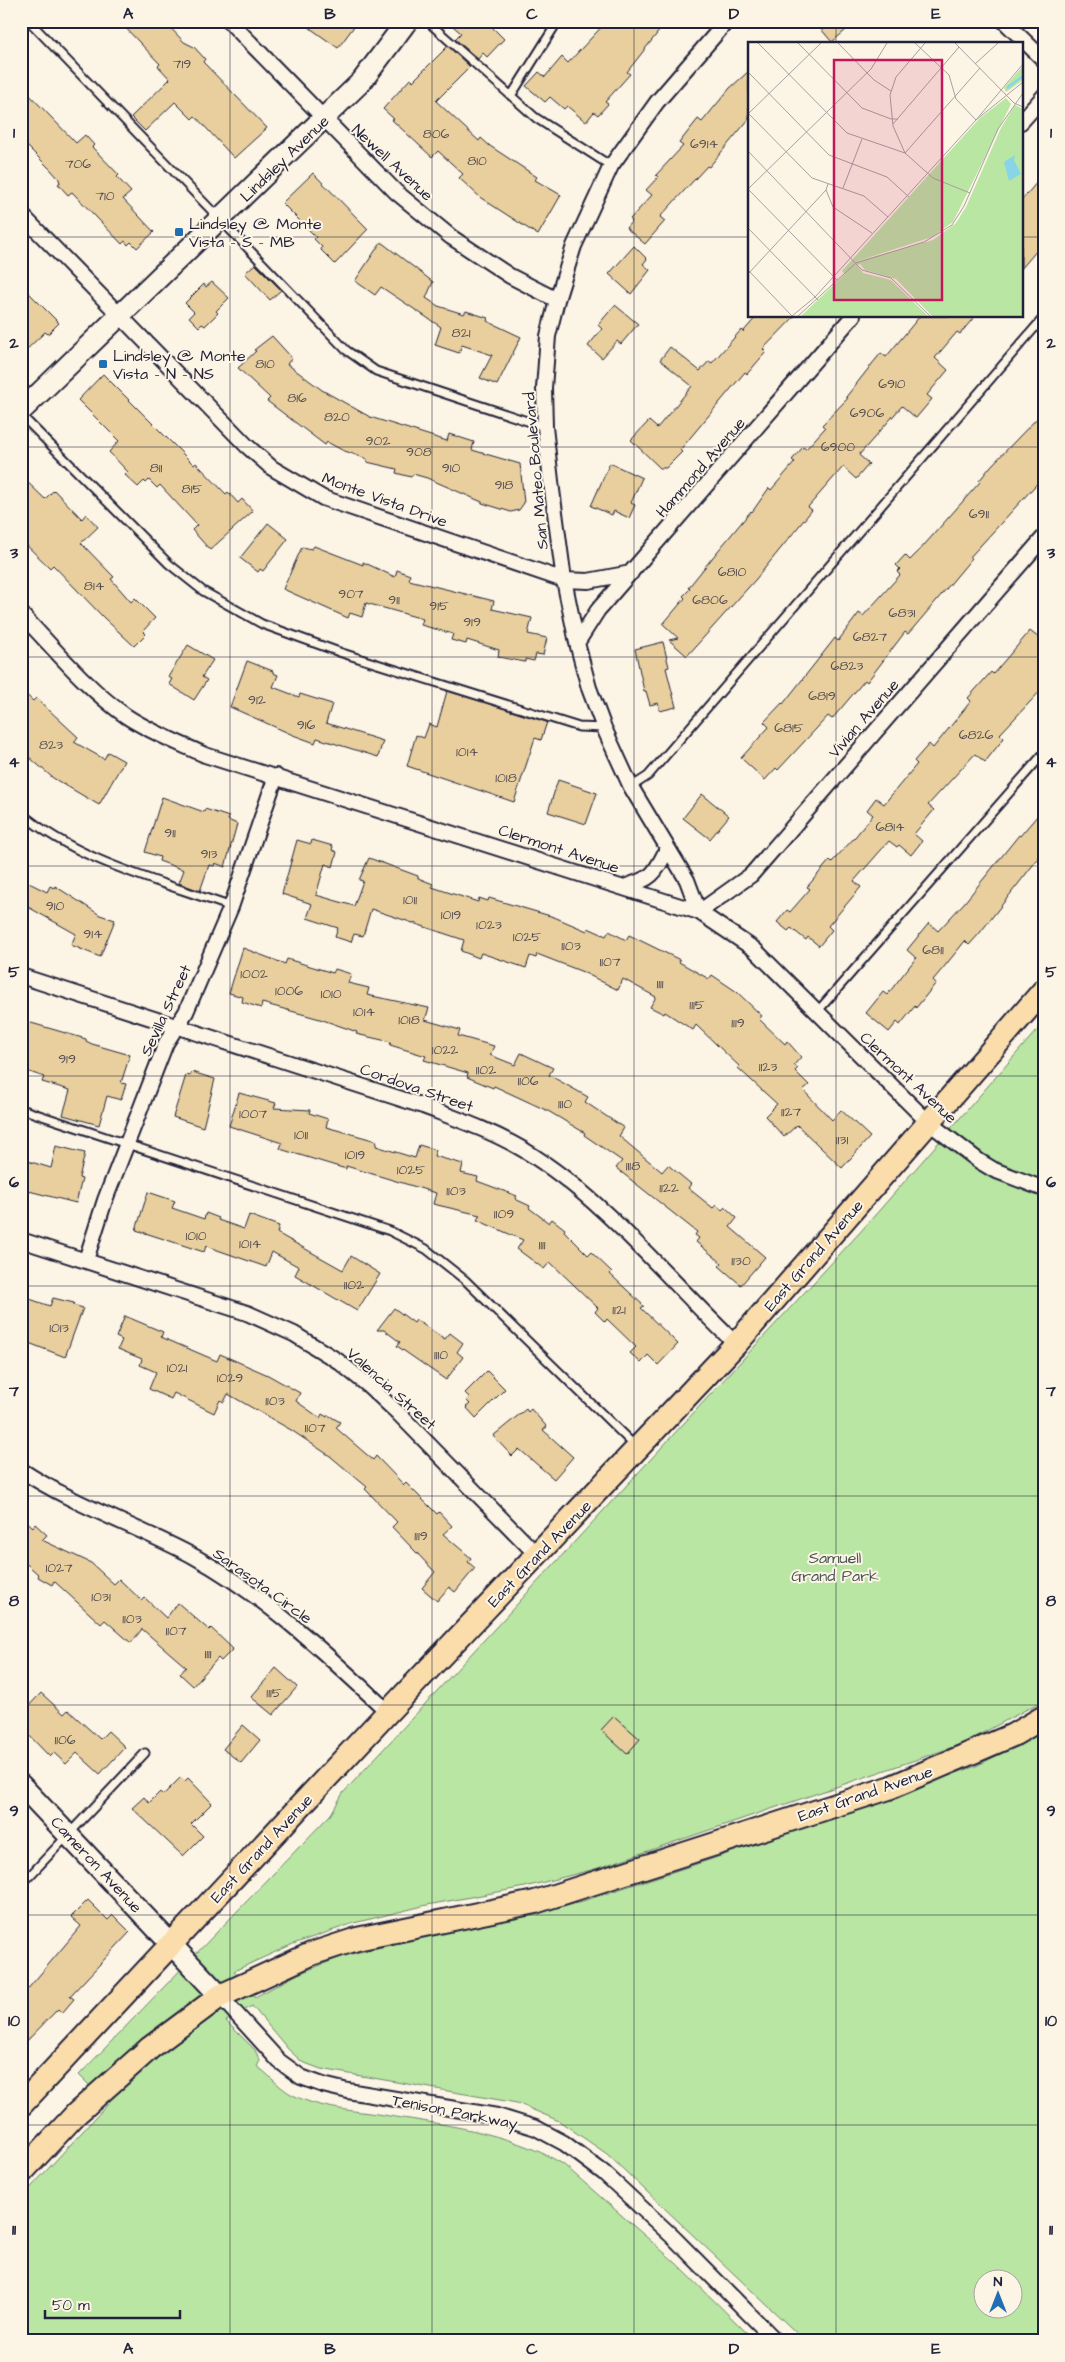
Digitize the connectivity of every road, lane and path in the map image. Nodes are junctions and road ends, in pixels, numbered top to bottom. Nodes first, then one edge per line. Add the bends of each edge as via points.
1 (29, 21) edge
2 (229, 21) edge
3 (407, 21) edge
4 (427, 21) edge
5 (558, 21) edge
6 (727, 21) edge
7 (1004, 21) edge
8 (1044, 60) edge
9 (511, 96) junction
10 (1044, 96) edge
11 (323, 119) junction
12 (1022, 121) edge
13 (611, 166) junction
14 (21, 214) edge
15 (220, 220) junction
16 (557, 300) junction
17 (120, 317) junction
18 (851, 318) edge
19 (1044, 318) edge
20 (21, 413) edge
21 (545, 427) junction
22 (1044, 536) edge
23 (631, 573) junction
24 (564, 580) junction
25 (21, 614) edge
26 (577, 643) junction
27 (604, 728) junction
28 (1044, 753) edge
29 (276, 776) junction
30 (631, 788) junction
31 (21, 813) edge
32 (667, 849) junction
33 (624, 887) junction
34 (231, 906) junction
35 (699, 912) junction
36 (21, 976) edge
37 (1044, 990) edge
38 (816, 1012) junction
39 (177, 1027) junction
40 (21, 1109) edge
41 (928, 1122) junction
42 (127, 1143) junction
43 (1044, 1189) edge
44 (21, 1240) edge
45 (86, 1260) junction
46 (736, 1344) junction
47 (638, 1449) junction
48 (21, 1470) edge
49 (537, 1555) junction
50 (388, 1712) junction
51 (1044, 1717) edge
52 (144, 1753) dead end
53 (21, 1785) edge
54 (69, 1833) junction
55 (21, 1885) edge
56 (171, 1944) junction
57 (220, 1996) junction
58 (21, 2105) edge
59 (23, 2167) edge
60 (776, 2341) edge

1 - 15 lane
2 - 11 street, Newell Avenue
3 - 11 street, Lindsley Avenue via 362,81
4 - 9 lane
5 - 9 lane
6 - 13 street, San Mateo Boulevard via 657,102
7 - 8 street
9 - 13 lane via 536,118
10 - 12 street
11 - 15 street, Lindsley Avenue
11 - 16 street, Newell Avenue via 396,192 451,237 510,276
13 - 16 street, San Mateo Boulevard via 574,246
14 - 17 street, Monte Vista Drive
15 - 17 street, Lindsley Avenue
15 - 21 lane via 346,350 376,371
16 - 21 street, San Mateo Boulevard via 548,336
17 - 20 street, Lindsley Avenue
17 - 24 street, Monte Vista Drive via 247,446 281,473 322,498
18 - 23 street, Hammond Avenue
19 - 30 lane via 648,776
20 - 27 lane via 169,564 203,591 262,624 342,653 578,727
21 - 24 street, San Mateo Boulevard
22 - 35 street, Vivian Avenue via 751,875
23 - 24 street, Monte Vista Drive via 588,581
23 - 26 street, Hammond Avenue via 598,610
24 - 26 street, San Mateo Boulevard
25 - 29 street, Clermont Avenue via 90,687 127,716 165,738 206,755
26 - 27 street, San Mateo Boulevard
27 - 30 street, San Mateo Boulevard
28 - 38 lane
29 - 33 street, Clermont Avenue
29 - 34 street, Sevilla Street
30 - 32 street, San Mateo Boulevard
31 - 34 lane via 43,831 96,858
32 - 33 street via 656,871 644,880
32 - 35 street, San Mateo Boulevard via 687,880
33 - 35 street, Clermont Avenue
34 - 39 street, Sevilla Street
35 - 38 street, Clermont Avenue via 754,949
36 - 39 street, Cordova Street
37 - 41 main road, East Grand Avenue
38 - 41 street, Clermont Avenue
39 - 42 street, Sevilla Street via 166,1043
39 - 46 street, Cordova Street via 423,1106 472,1124 523,1150 572,1184 612,1219
40 - 42 lane
41 - 43 street, Clermont Avenue via 994,1170
41 - 46 main road, East Grand Avenue
42 - 45 street, Sevilla Street
42 - 47 lane via 390,1231 426,1249 465,1280
44 - 45 street, Valencia Street
45 - 49 street, Valencia Street via 247,1313 294,1334 338,1361 398,1413
46 - 47 main road, East Grand Avenue
47 - 49 main road, East Grand Avenue
48 - 50 street, Sarasota Circle via 56,1492 195,1558 236,1583 340,1667
49 - 50 main road, East Grand Avenue
50 - 56 main road, East Grand Avenue
51 - 57 main road, East Grand Avenue via 1013,1735 888,1788 535,1902 357,1939 311,1954
52 - 54 lane
53 - 54 street, Cameron Avenue
54 - 55 lane
54 - 56 street, Cameron Avenue
56 - 57 street, Tenison Parkway
56 - 58 main road, East Grand Avenue
57 - 59 main road, East Grand Avenue via 150,2048 100,2091
57 - 60 street, Tenison Parkway via 279,2061 301,2077 348,2091 497,2116 536,2128 564,2143 604,2173 674,2238

